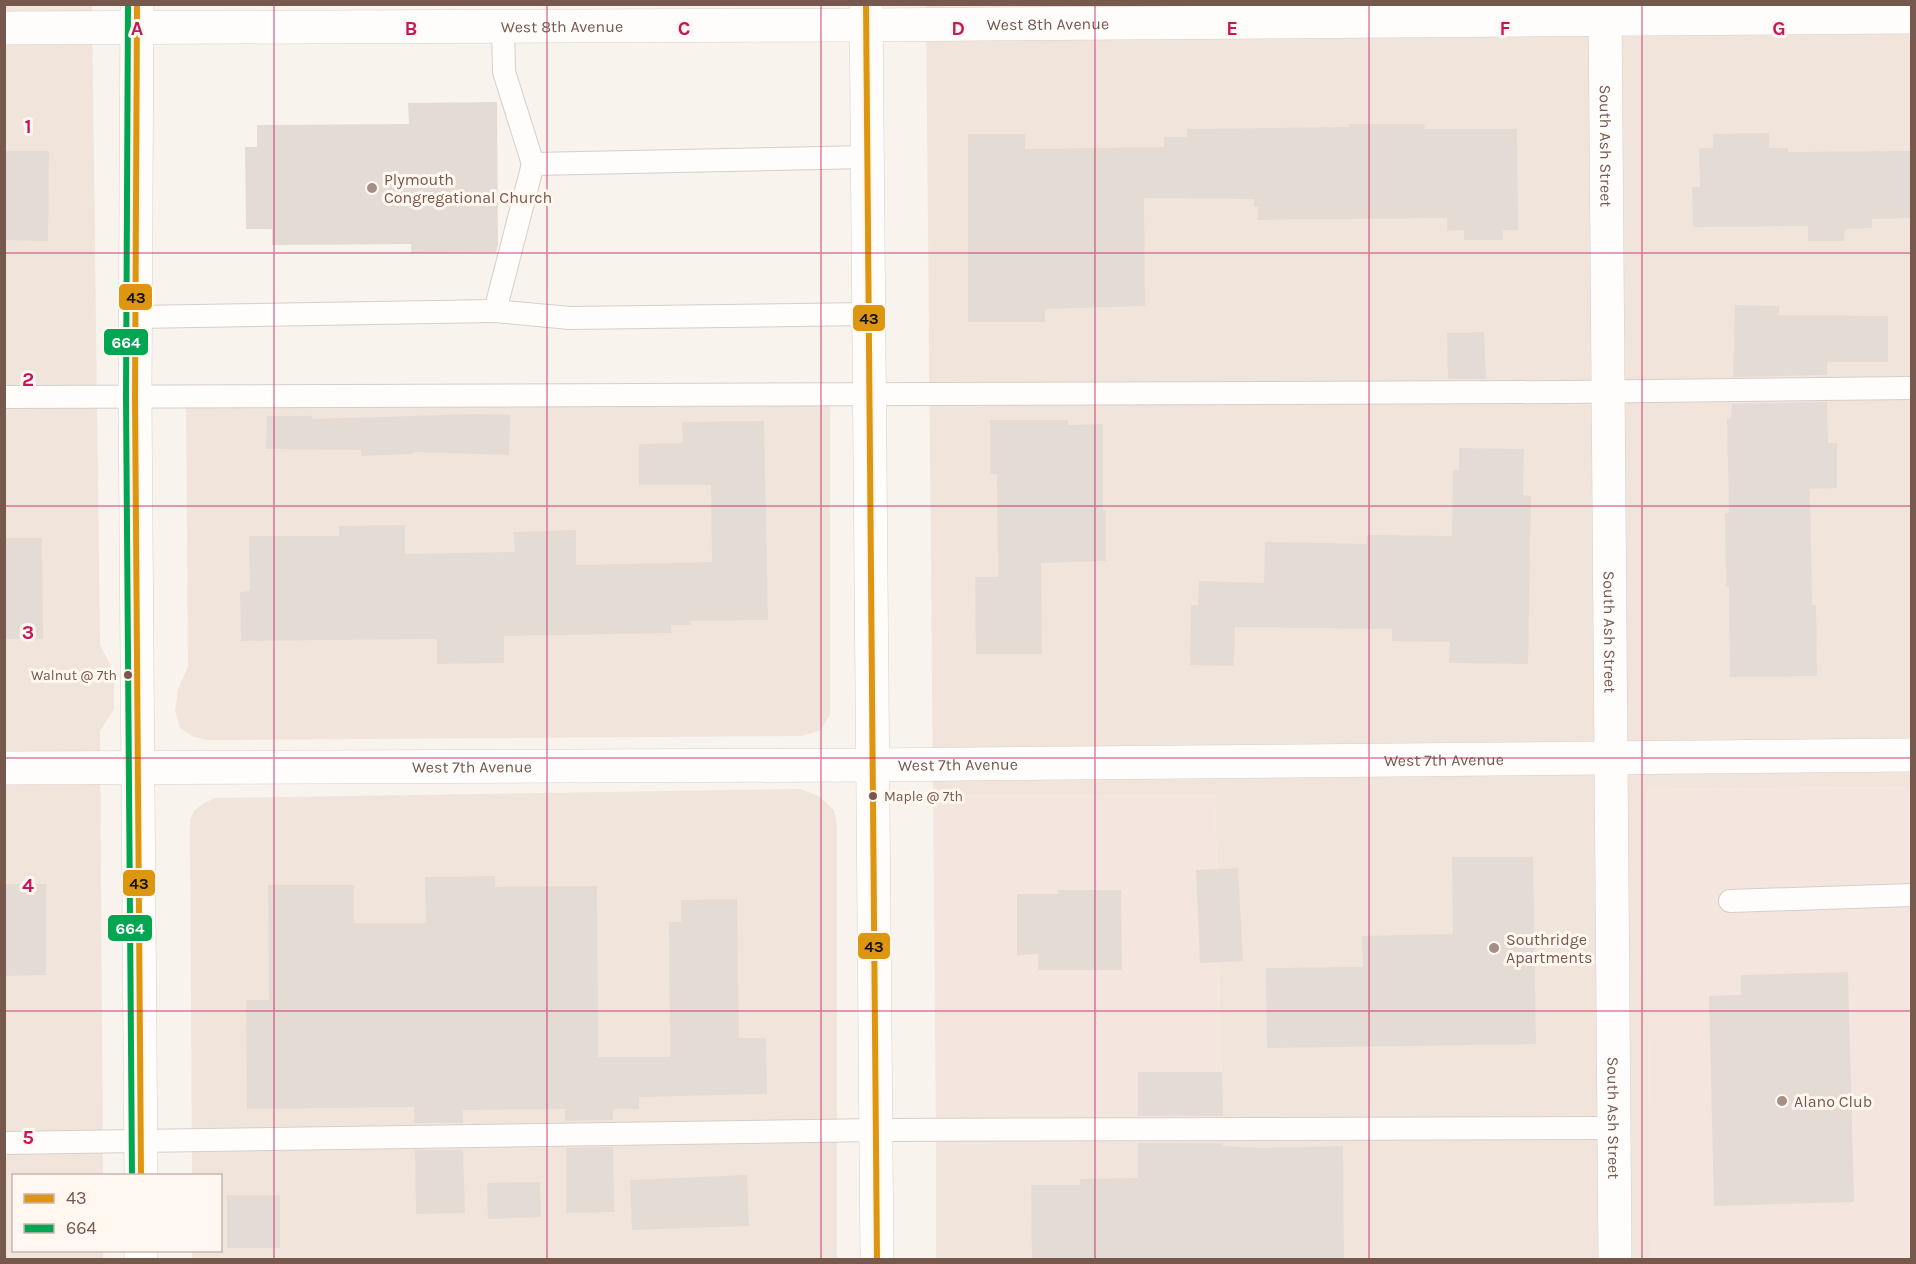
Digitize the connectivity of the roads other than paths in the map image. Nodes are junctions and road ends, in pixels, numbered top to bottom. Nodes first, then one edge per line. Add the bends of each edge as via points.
1 (1605, 12) edge
2 (137, 15) edge
3 (866, 15) edge
4 (1911, 17) edge
5 (503, 26) junction
6 (4, 28) edge
7 (867, 156) junction
8 (533, 164) junction
9 (495, 311) junction
10 (868, 314) junction
11 (136, 317) junction
12 (1911, 388) edge
13 (1608, 391) junction
14 (869, 394) junction
15 (4, 397) edge
16 (135, 397) junction
17 (1911, 755) edge
18 (1611, 758) junction
19 (872, 765) junction
20 (139, 767) junction
21 (4, 768) edge
22 (1911, 895) edge
23 (1730, 901) dead end
24 (1614, 1128) junction
25 (876, 1130) junction
26 (4, 1143) edge
27 (140, 1143) junction
28 (141, 1174) edge
29 (877, 1260) edge
30 (1615, 1260) edge

1 - 3 street, West 8th Avenue
1 - 4 street, West 8th Avenue
1 - 13 street, South Ash Street
2 - 5 street, West 8th Avenue
2 - 6 street, West 8th Avenue
2 - 11 street
3 - 5 street, West 8th Avenue
3 - 7 street
5 - 8 lane via 504,72
7 - 8 lane
7 - 10 street
8 - 9 lane
9 - 10 lane via 570,318
9 - 11 lane
10 - 14 street
11 - 16 street
12 - 13 lane
13 - 14 lane
13 - 18 street, South Ash Street
14 - 16 lane
14 - 19 street
15 - 16 lane
16 - 20 street
17 - 18 street, West 7th Avenue
18 - 19 street, West 7th Avenue
18 - 24 street, South Ash Street
19 - 20 street, West 7th Avenue
19 - 25 street
20 - 21 street, West 7th Avenue
20 - 27 street
22 - 23 lane
24 - 25 lane
24 - 30 street, South Ash Street
25 - 27 lane
25 - 29 street
26 - 27 lane
27 - 28 street

